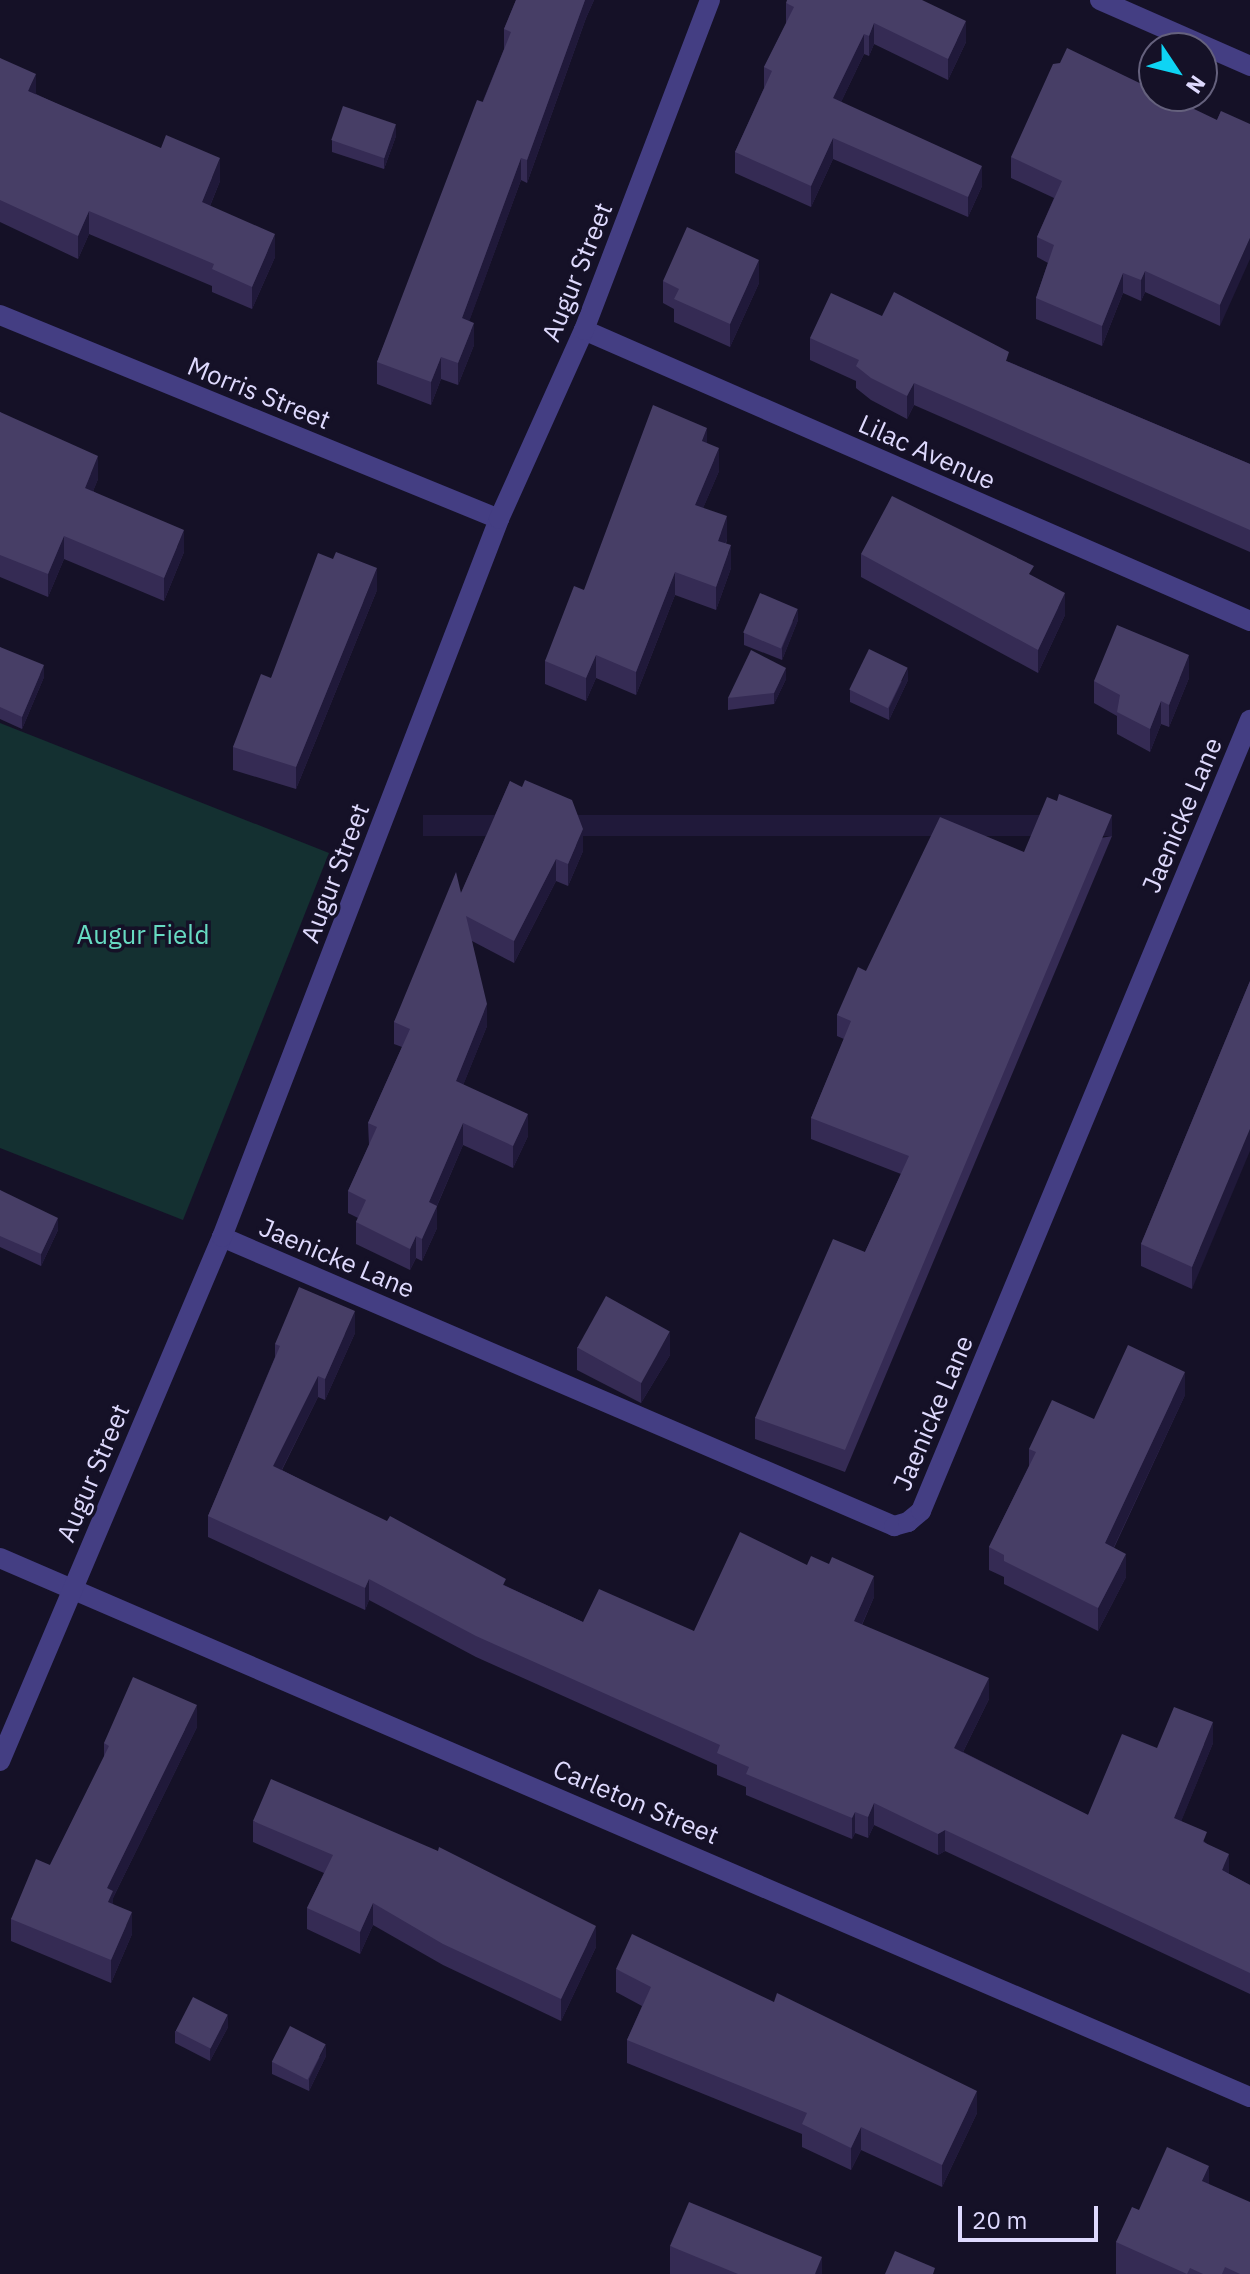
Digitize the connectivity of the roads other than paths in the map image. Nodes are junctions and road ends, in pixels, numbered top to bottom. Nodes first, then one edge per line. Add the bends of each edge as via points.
1 (710, 0) edge
2 (1100, 0) edge
3 (1250, 66) edge
4 (0, 315) edge
5 (584, 330) junction
6 (499, 519) junction
7 (1250, 621) edge
8 (1250, 720) edge
9 (222, 1237) junction
10 (0, 1558) edge
11 (73, 1586) junction
12 (0, 1761) edge
13 (1250, 2097) edge

1 - 5 street, Augur Street
2 - 3 street
4 - 6 street, Morris Street
5 - 6 street, Augur Street
5 - 7 street, Lilac Avenue
6 - 9 street, Augur Street
8 - 9 street, Jaenicke Lane via 921,1511 908,1522 894,1526
9 - 11 street, Augur Street
10 - 11 street, Carleton Street
11 - 12 street, Augur Street
11 - 13 street, Carleton Street

